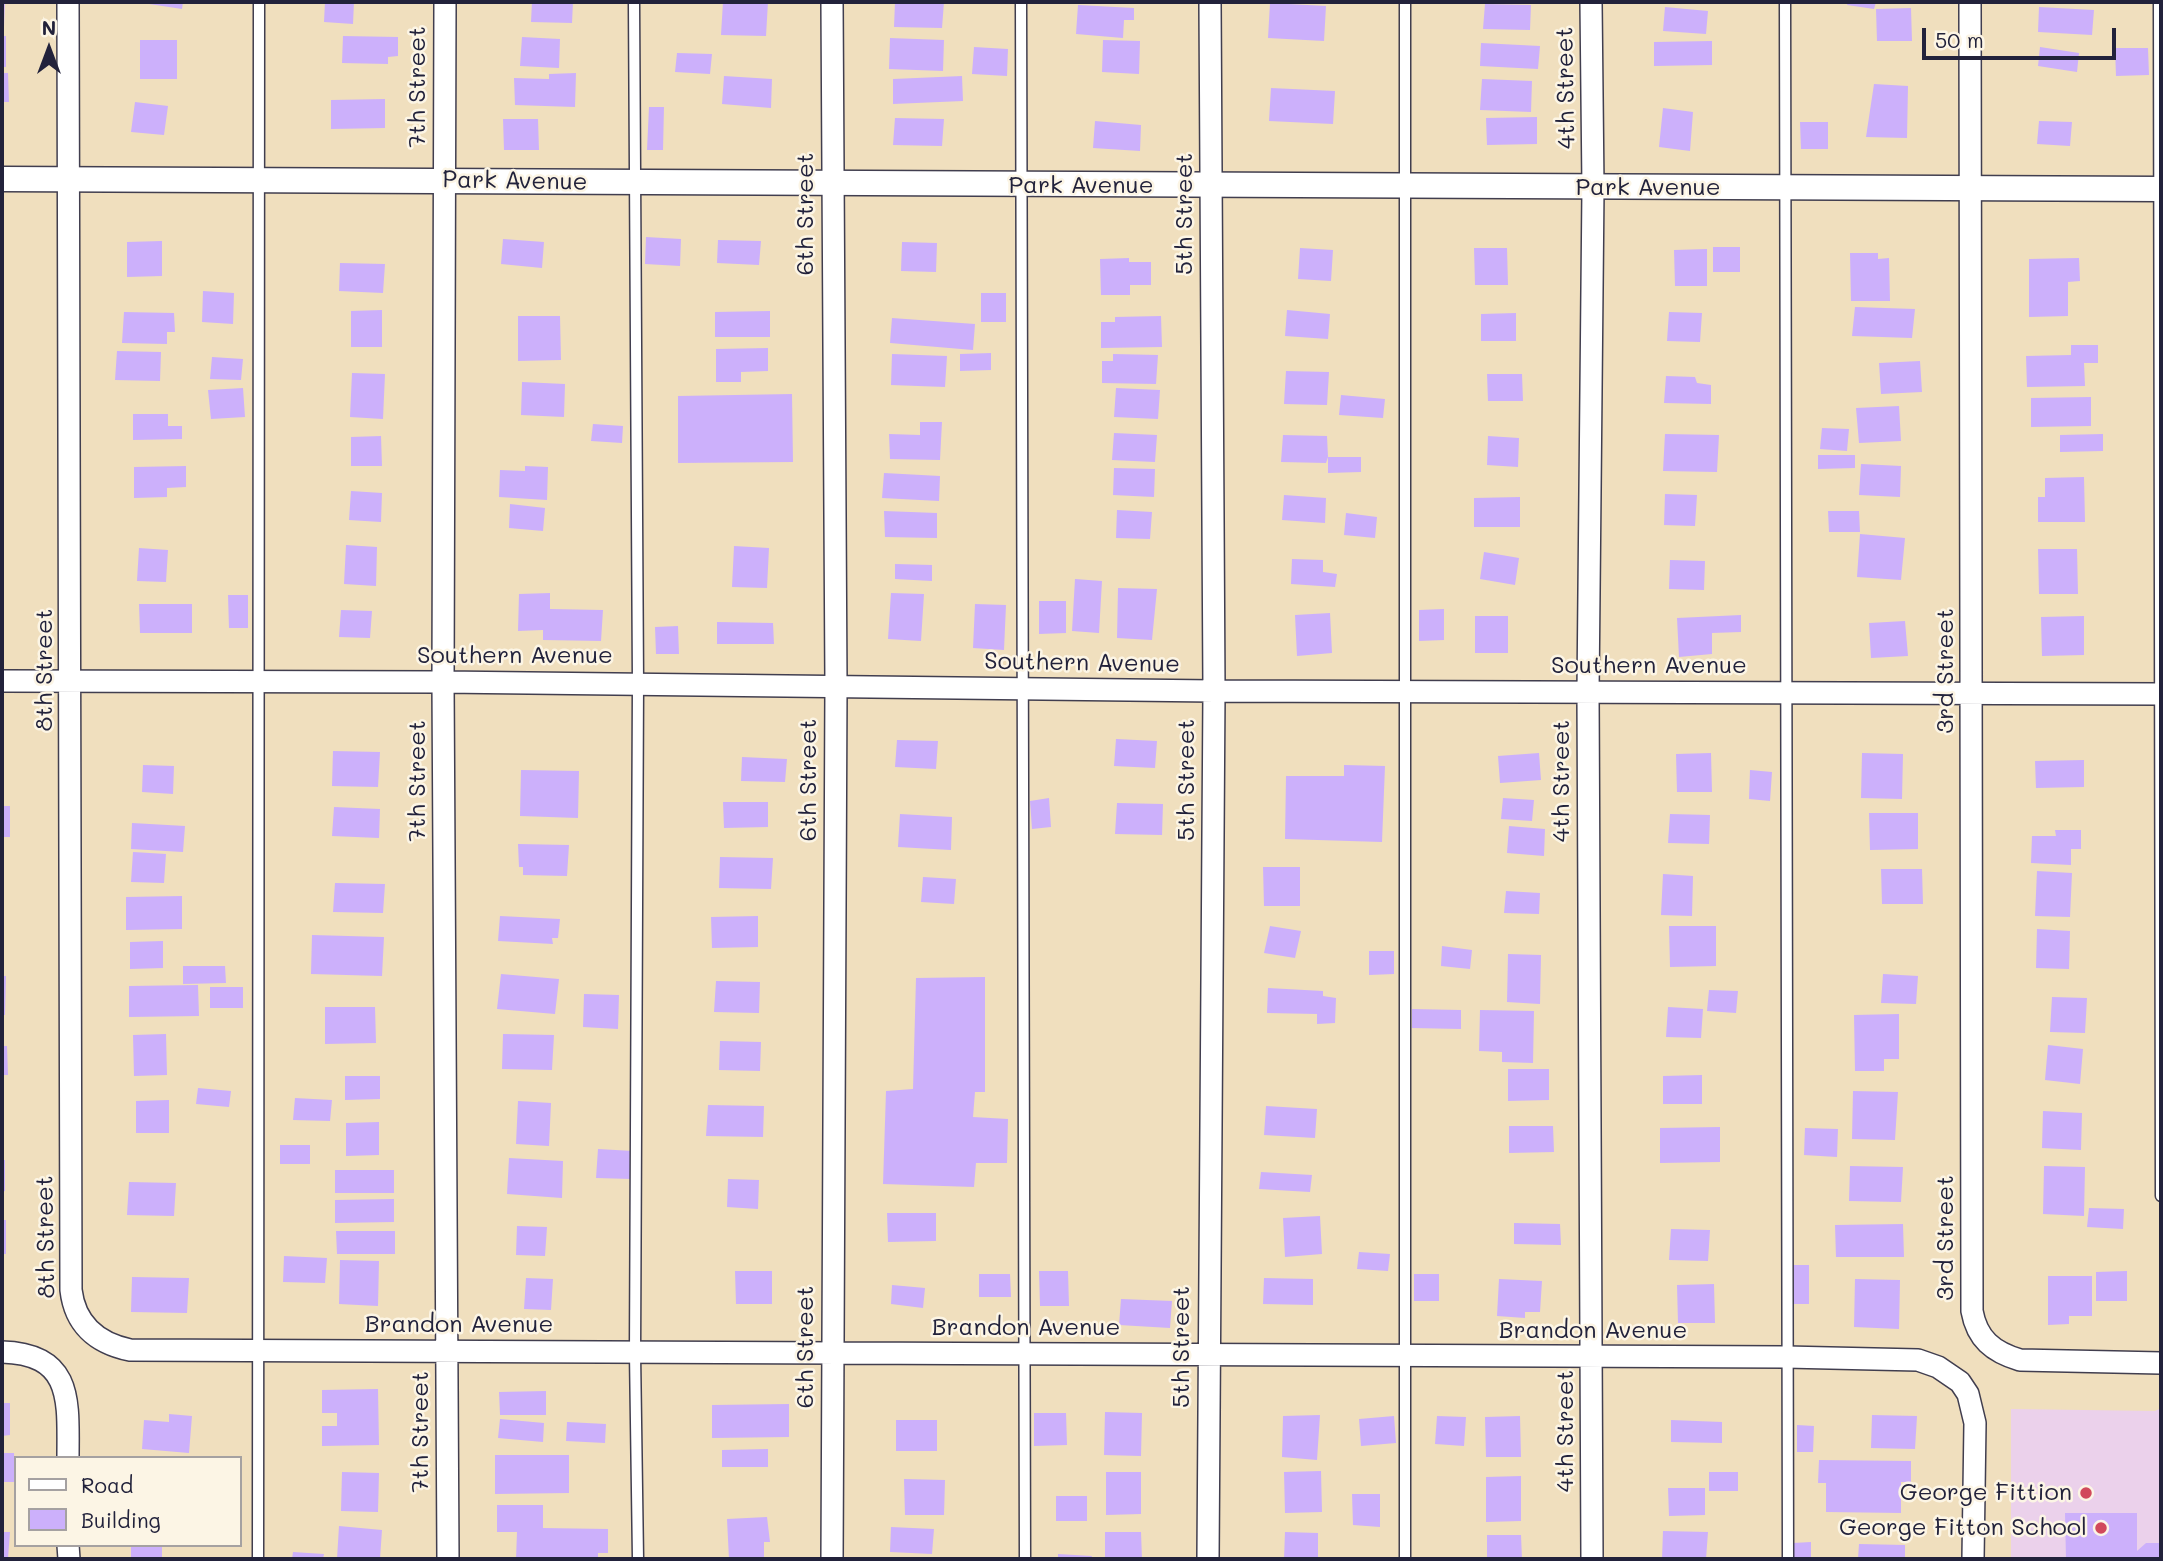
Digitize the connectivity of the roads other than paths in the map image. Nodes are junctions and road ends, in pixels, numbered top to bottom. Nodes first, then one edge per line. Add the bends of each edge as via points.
1 (68, 2) edge
2 (259, 2) edge
3 (445, 2) edge
4 (634, 2) edge
5 (832, 2) edge
6 (1021, 2) edge
7 (1210, 2) edge
8 (1405, 2) edge
9 (1591, 2) edge
10 (1785, 2) edge
11 (1970, 2) edge
12 (2160, 2) edge
13 (68, 178) junction
14 (258, 178) junction
15 (2, 179) edge
16 (444, 179) junction
17 (633, 182) junction
18 (831, 185) junction
19 (1020, 186) junction
20 (1212, 187) junction
21 (1405, 187) junction
22 (1593, 188) junction
23 (1786, 188) junction
24 (1973, 188) junction
25 (2161, 189) edge
26 (2, 681) edge
27 (71, 682) junction
28 (258, 682) junction
29 (443, 682) junction
30 (638, 683) junction
31 (836, 685) junction
32 (1020, 688) junction
33 (1214, 691) junction
34 (1405, 691) junction
35 (1588, 692) junction
36 (1784, 692) junction
37 (1972, 693) junction
38 (2161, 694) edge
39 (2161, 1196) edge
40 (90, 1332) joint
41 (257, 1350) junction
42 (447, 1351) junction
43 (2, 1352) edge
44 (635, 1353) junction
45 (832, 1354) junction
46 (1025, 1354) junction
47 (1208, 1355) junction
48 (1405, 1356) junction
49 (1786, 1357) junction
50 (1592, 1358) junction
51 (2161, 1363) edge
52 (68, 1456) edge
53 (258, 1559) edge
54 (448, 1559) edge
55 (638, 1559) edge
56 (832, 1559) edge
57 (1025, 1559) edge
58 (1208, 1559) edge
59 (1405, 1559) edge
60 (1592, 1559) edge
61 (1788, 1559) edge
62 (1973, 1559) edge

1 - 13 street, 8th Street
2 - 14 lane
3 - 16 street, 7th Street
4 - 17 lane
5 - 18 street, 6th Street
6 - 19 lane
7 - 20 street, 5th Street
8 - 21 lane
9 - 22 street, 4th Street
10 - 23 lane
11 - 24 street, 3rd Street
12 - 25 lane
13 - 14 street, Park Avenue
13 - 15 street, Park Avenue
13 - 27 street, 8th Street
14 - 16 street, Park Avenue
14 - 28 lane
16 - 17 street, Park Avenue
16 - 29 street, 7th Street
17 - 18 street, Park Avenue
17 - 30 lane
18 - 19 street, Park Avenue
18 - 31 street, 6th Street
19 - 20 street, Park Avenue
19 - 32 lane
20 - 21 street, Park Avenue
20 - 33 street, 5th Street
21 - 22 street, Park Avenue
21 - 34 lane
22 - 23 street, Park Avenue
22 - 35 street, 4th Street
23 - 24 street, Park Avenue
23 - 36 lane
24 - 25 street, Park Avenue
24 - 37 street, 3rd Street
25 - 38 lane
26 - 27 street, Southern Avenue
27 - 28 street, Southern Avenue
27 - 40 street, 8th Street via 71,1290 78,1319
28 - 29 street, Southern Avenue
28 - 41 lane
29 - 30 street, Southern Avenue
29 - 42 street, 7th Street
30 - 31 street, Southern Avenue
30 - 44 lane
31 - 32 street, Southern Avenue
31 - 45 street, 6th Street
32 - 33 street, Southern Avenue
32 - 46 lane
33 - 34 street, Southern Avenue
33 - 47 street, 5th Street
34 - 35 street, Southern Avenue
34 - 48 lane
35 - 36 street, Southern Avenue
35 - 50 street, 4th Street
36 - 37 street, Southern Avenue
36 - 49 lane
37 - 38 street, Southern Avenue
37 - 51 street, 3rd Street via 1975,1325 2001,1354 2020,1360
38 - 39 lane
40 - 41 street, Brandon Avenue via 103,1342 130,1350
41 - 42 street, Brandon Avenue
41 - 53 lane
42 - 44 street, Brandon Avenue
42 - 54 street, 7th Street
43 - 52 street via 47,1363 66,1393
44 - 45 street, Brandon Avenue
44 - 55 lane
45 - 46 street, Brandon Avenue
45 - 56 street, 6th Street
46 - 47 street, Brandon Avenue
46 - 57 lane
47 - 48 street, Brandon Avenue
47 - 58 street, 5th Street
48 - 50 street, Brandon Avenue
48 - 59 lane
49 - 50 street, Brandon Avenue
49 - 61 lane
49 - 62 street, Brandon Avenue via 1918,1360 1960,1382 1975,1423
50 - 60 street, 4th Street

